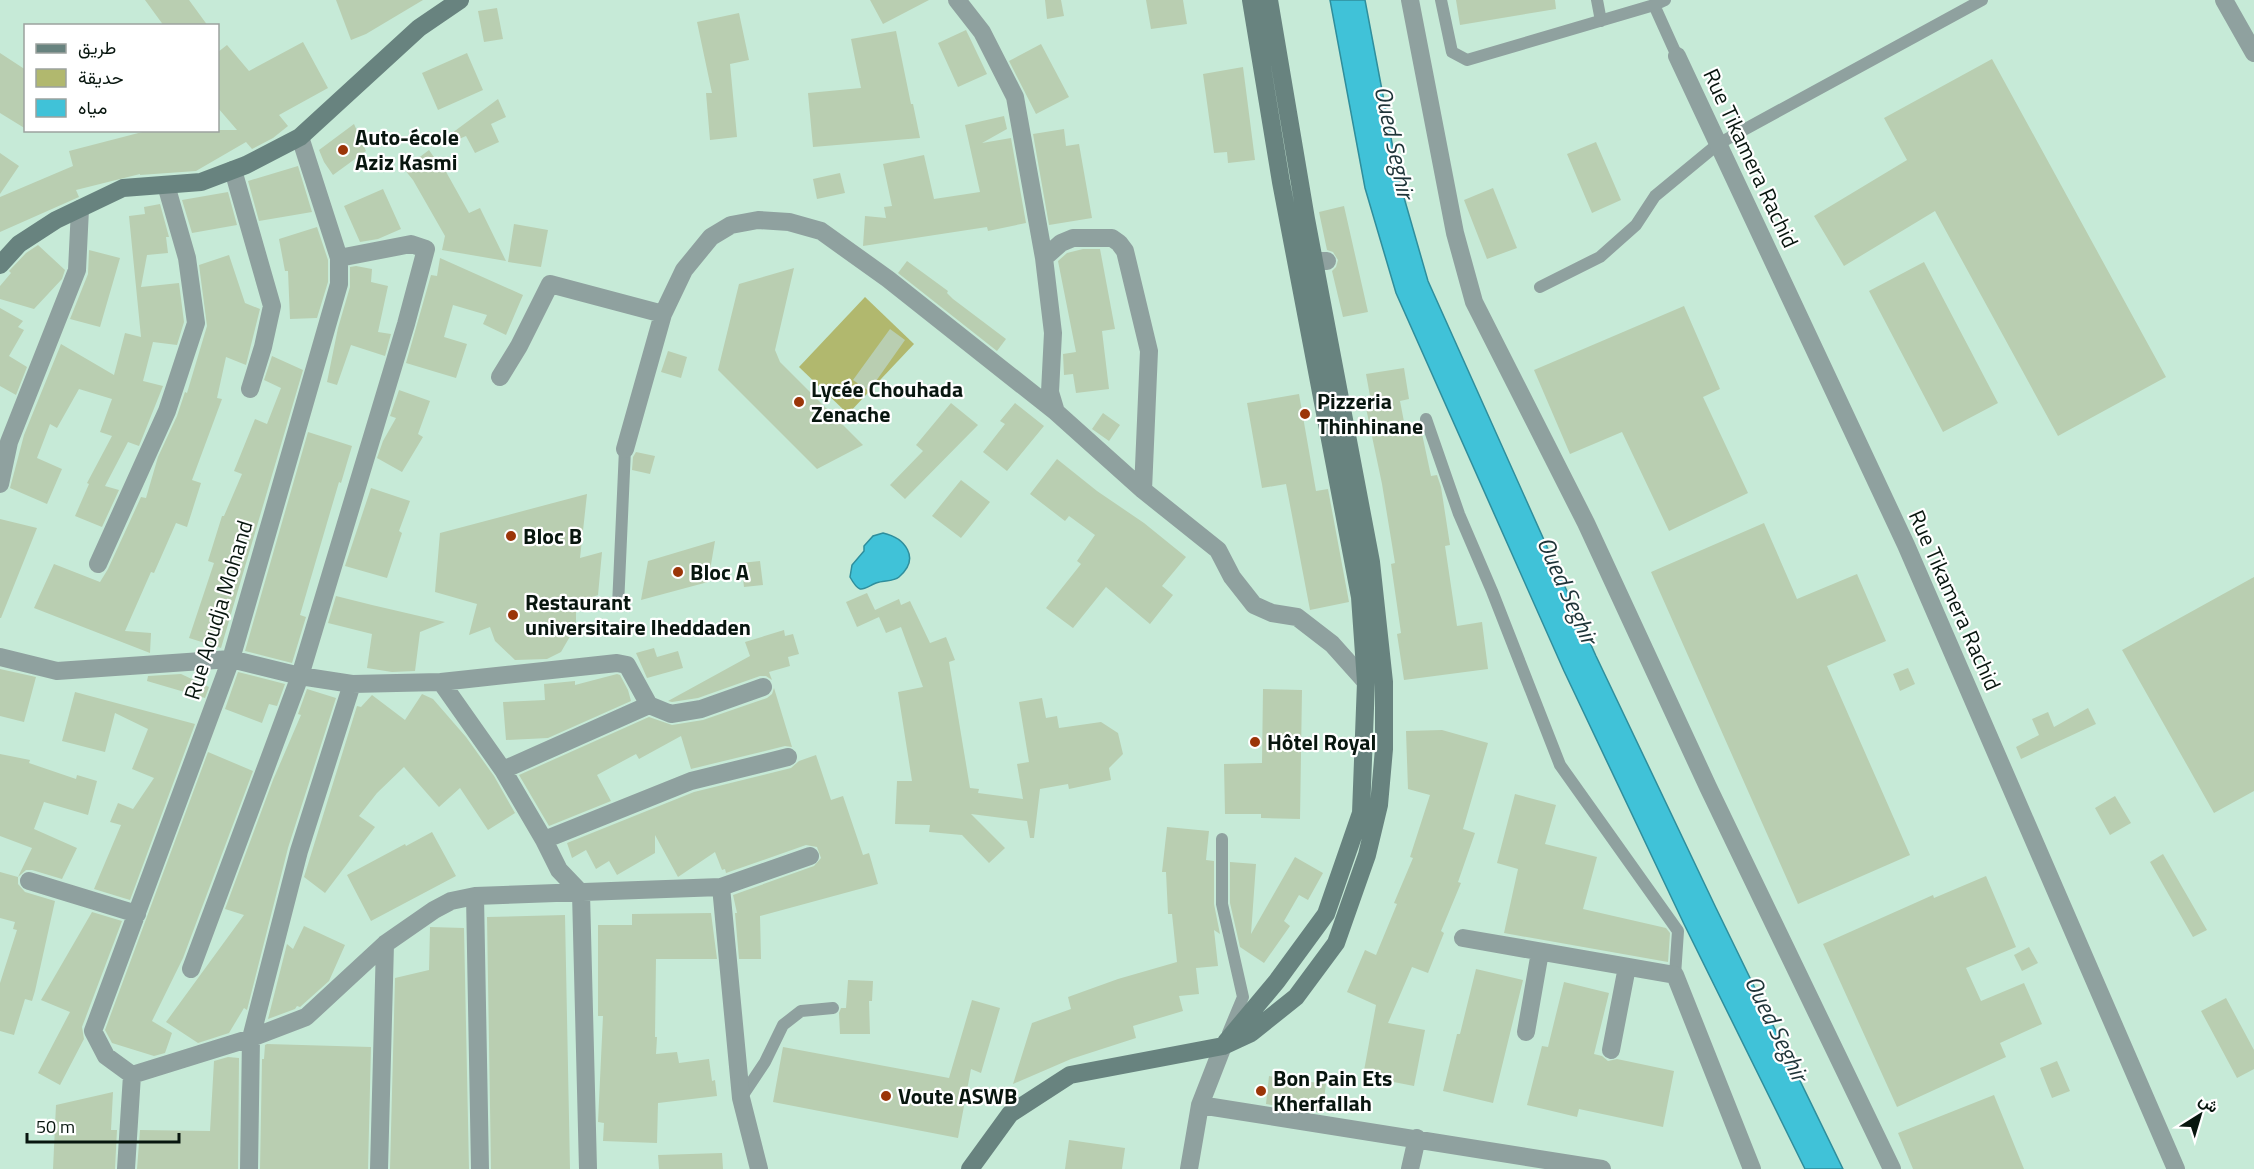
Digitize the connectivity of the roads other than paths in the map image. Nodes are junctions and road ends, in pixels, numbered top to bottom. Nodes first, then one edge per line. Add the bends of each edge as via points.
1 (460, 0) edge
2 (957, 0) edge
3 (1251, 0) edge
4 (1269, 0) edge
5 (1410, 0) edge
6 (1441, 0) edge
7 (1597, 0) edge
8 (1982, 0) edge
9 (2224, 0) edge
10 (1659, 3) edge
11 (1601, 21) junction
12 (2254, 53) edge
13 (1677, 56) joint
14 (300, 137) junction
15 (1718, 144) junction
16 (233, 170) junction
17 (166, 184) junction
18 (80, 209) junction
19 (339, 258) junction
20 (1044, 258) junction
21 (0, 265) edge
22 (1540, 287) dead end
23 (663, 314) junction
24 (500, 377) dead end
25 (250, 389) dead end
26 (1056, 412) junction
27 (1426, 419) dead end
28 (625, 449) joint
29 (0, 484) edge
30 (1143, 490) junction
31 (98, 564) dead end
32 (618, 606) dead end
33 (0, 657) edge
34 (231, 659) junction
35 (300, 676) junction
36 (441, 682) junction
37 (1366, 682) junction
38 (352, 684) junction
39 (763, 687) dead end
40 (650, 705) junction
41 (788, 757) dead end
42 (503, 770) junction
43 (1222, 839) dead end
44 (544, 840) junction
45 (810, 856) dead end
46 (30, 881) dead end
47 (721, 887) junction
48 (580, 893) junction
49 (475, 896) junction
50 (138, 914) junction
51 (1463, 938) dead end
52 (385, 944) junction
53 (1540, 952) junction
54 (1627, 967) junction
55 (191, 969) dead end
56 (1675, 975) junction
57 (834, 1008) dead end
58 (1526, 1032) dead end
59 (251, 1038) junction
60 (1223, 1046) junction
61 (1611, 1050) dead end
62 (132, 1075) junction
63 (741, 1098) junction
64 (1200, 1105) junction
65 (1417, 1138) junction
66 (1595, 1168) edge
67 (126, 1169) edge
68 (249, 1169) edge
69 (379, 1169) edge
70 (480, 1169) edge
71 (588, 1169) edge
72 (759, 1169) edge
73 (970, 1169) edge
74 (1188, 1169) edge
75 (1410, 1169) edge
76 (1752, 1169) edge
77 (1892, 1169) edge
78 (2176, 1169) edge

1 - 14 street via 418,28
2 - 20 street via 982,32 1016,98
3 - 37 street via 1281,182 1360,597
4 - 60 street via 1321,261 1371,562 1384,682 1384,749 1379,805 1367,855 1336,943 1296,997 1251,1033
5 - 77 street via 1455,233 1474,302 1586,523
6 - 11 lane via 1452,52 1467,60
7 - 11 lane
8 - 15 lane
9 - 12 street
10 - 11 lane
10 - 13 lane
13 - 15 street, Rue Tikamera Rachid
14 - 16 street
14 - 19 street, Rue Aoudja Mohand
15 - 22 lane via 1655,196 1636,225 1600,257
15 - 78 street, Rue Tikamera Rachid via 1905,545
16 - 17 street via 201,182
16 - 25 street via 272,306
17 - 18 street via 123,188
17 - 31 street via 186,258 196,323 167,411
18 - 21 street via 20,244
18 - 29 street via 77,270 9,442
19 - 34 street, Rue Aoudja Mohand via 339,284
19 - 35 street via 411,244 426,249
20 - 26 street via 1053,333 1050,392
20 - 30 street via 1060,243 1073,238 1112,238 1125,251 1149,351
23 - 24 street via 550,284
23 - 26 street via 684,270 711,237 731,225 758,220 789,222 821,231
23 - 28 street
26 - 30 street
27 - 56 lane via 1458,514 1560,765 1678,931
28 - 32 lane
30 - 37 street via 1218,550 1232,577 1254,605 1297,617 1332,644
33 - 34 street via 57,671
34 - 35 street
34 - 50 street, Rue Aoudja Mohand
35 - 38 street
35 - 55 street
36 - 38 street
36 - 40 street via 616,663 627,665
36 - 42 street
37 - 60 street via 1362,813 1326,914
38 - 59 street via 299,851
39 - 40 street via 701,709 671,714
40 - 42 street
41 - 44 street via 691,781
42 - 44 street
43 - 60 lane via 1222,904 1243,997
44 - 48 street via 558,870
45 - 47 street
46 - 50 street
47 - 48 street
47 - 63 street
48 - 49 street
48 - 71 street
49 - 52 street via 434,910
49 - 70 street
50 - 62 street, Rue Aoudja Mohand via 93,1031 106,1056
51 - 53 street
52 - 59 street via 306,1017
52 - 69 street
53 - 54 street
53 - 58 street
54 - 56 street
54 - 61 street
56 - 76 street
57 - 63 lane via 801,1011 783,1025
59 - 62 street
59 - 68 street
60 - 64 street
60 - 73 street via 1070,1075 1010,1114
62 - 67 street
63 - 72 street
64 - 65 street
64 - 74 street
65 - 66 street
65 - 75 street

